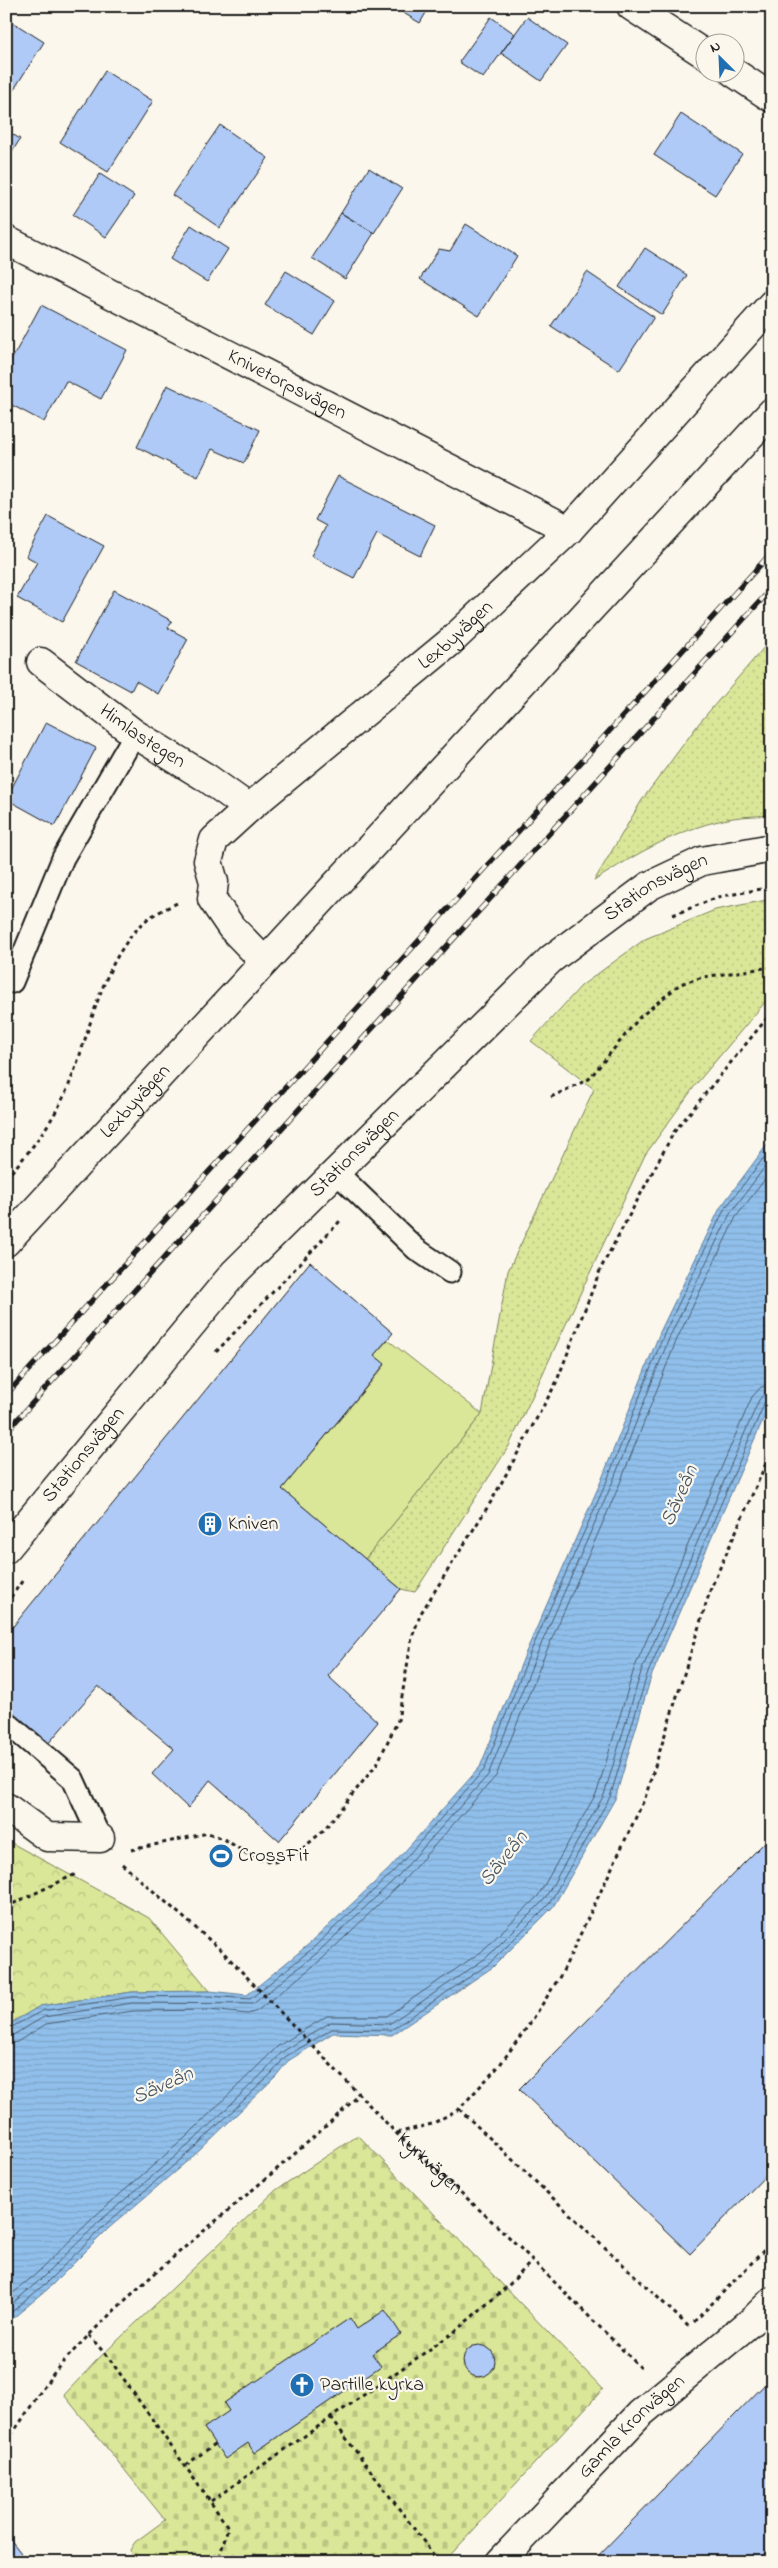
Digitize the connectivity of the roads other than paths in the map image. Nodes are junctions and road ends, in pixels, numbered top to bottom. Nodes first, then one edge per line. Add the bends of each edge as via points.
1 (631, 6) edge
2 (696, 48) edge
3 (746, 81) edge
4 (772, 98) edge
5 (6, 240) edge
6 (772, 304) edge
7 (772, 412) edge
8 (569, 530) junction
9 (41, 662) dead end
10 (135, 734) junction
11 (249, 808) junction
12 (772, 848) edge
13 (264, 961) junction
14 (12, 982) dead end
15 (336, 1172) junction
16 (6, 1242) edge
17 (450, 1272) dead end
18 (6, 1549) edge
19 (6, 1722) edge
20 (6, 1807) edge
21 (100, 1838) joint
22 (772, 2301) edge
23 (500, 2562) edge

1 - 2 street
3 - 4 street
5 - 8 street, Knivetorpsvägen
6 - 8 street, Lexbyvägen
7 - 13 street, Lexbyvägen
8 - 11 street, Lexbyvägen via 449,643
9 - 10 street, Himlastegen
10 - 11 street, Himlastegen
10 - 14 lane via 63,858
11 - 13 street, Lexbyvägen via 214,840 208,861 214,882 212,899 231,927
12 - 15 street, Stationsvägen via 702,861 649,886 603,919 551,959
13 - 16 street, Lexbyvägen
15 - 17 lane via 416,1249
15 - 18 street, Stationsvägen via 234,1272
19 - 21 lane via 73,1779
20 - 21 street via 47,1836
22 - 23 street, Gamla Kronvägen via 640,2414

